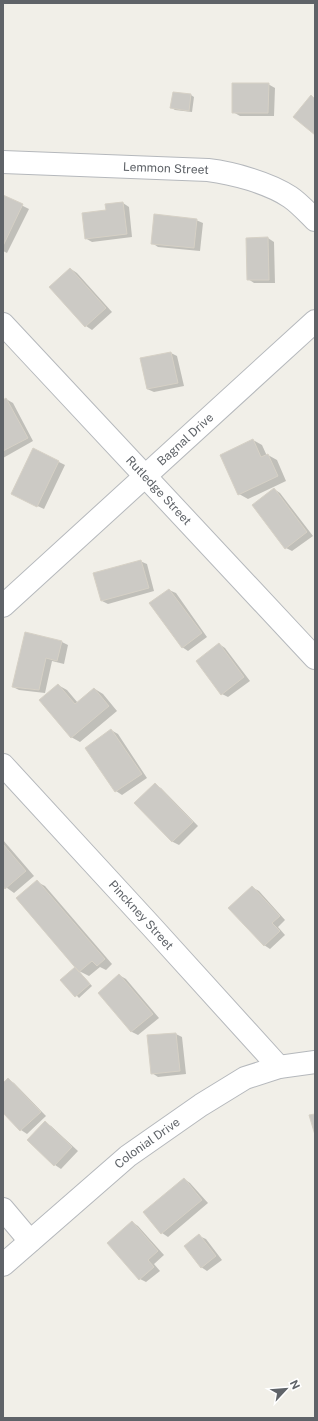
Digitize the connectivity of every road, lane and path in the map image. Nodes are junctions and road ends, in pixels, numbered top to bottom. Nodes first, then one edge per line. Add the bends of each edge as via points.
1 (3, 162) edge
2 (315, 220) edge
3 (315, 321) edge
4 (3, 324) edge
5 (145, 476) junction
6 (3, 606) edge
7 (315, 658) edge
8 (3, 765) edge
9 (315, 1062) edge
10 (279, 1067) junction
11 (3, 1209) edge
12 (30, 1241) junction
13 (3, 1265) edge

1 - 2 street, Lemmon Street via 226,172 290,197
3 - 5 street, Bagnal Drive
4 - 5 street, Rutledge Street
5 - 6 street, Bagnal Drive
5 - 7 street, Rutledge Street
8 - 10 street, Pinckney Street
9 - 10 street, Colonial Drive
10 - 12 street, Colonial Drive via 245,1078 230,1086 152,1139 128,1156
11 - 12 street
12 - 13 street, Colonial Drive

